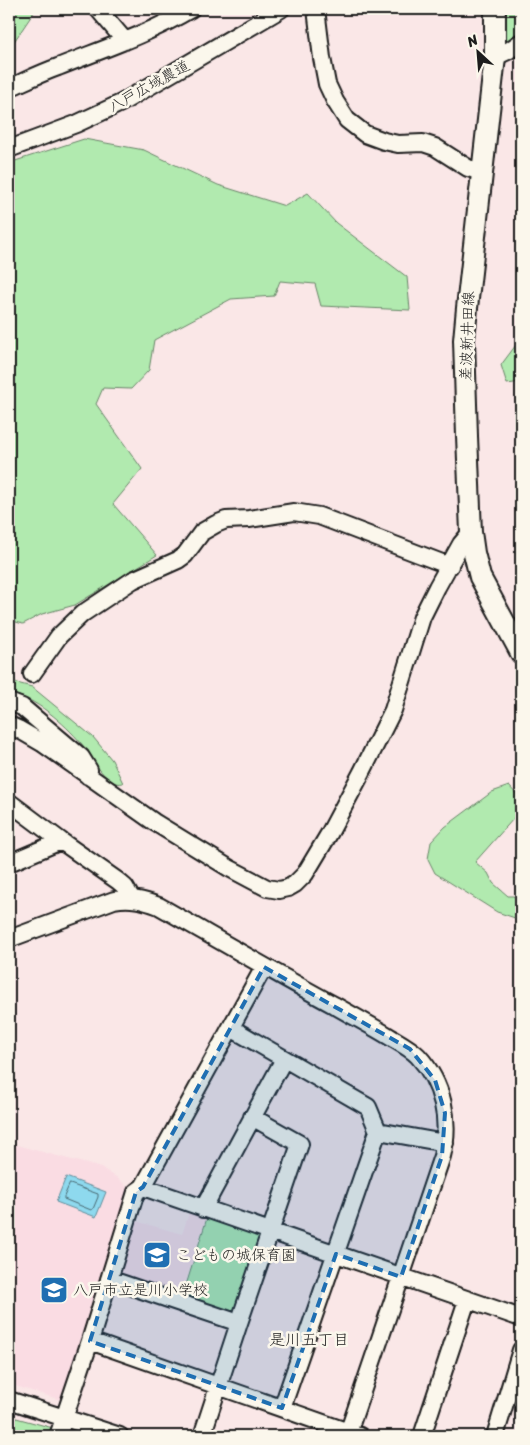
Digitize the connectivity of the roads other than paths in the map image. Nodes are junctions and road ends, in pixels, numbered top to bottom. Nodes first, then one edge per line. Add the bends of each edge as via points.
1 (98, 9) edge
2 (282, 9) edge
3 (316, 9) edge
4 (495, 9) edge
5 (182, 11) edge
6 (125, 41) junction
7 (521, 42) edge
8 (495, 57) junction
9 (9, 88) edge
10 (9, 149) edge
11 (482, 172) junction
12 (471, 532) junction
13 (450, 566) junction
14 (521, 652) edge
15 (32, 674) dead end
16 (9, 702) edge
17 (9, 725) edge
18 (88, 776) junction
19 (9, 802) edge
20 (61, 842) junction
21 (9, 863) edge
22 (132, 899) junction
23 (9, 939) edge
24 (264, 967) junction
25 (231, 1028) junction
26 (284, 1059) junction
27 (252, 1117) junction
28 (378, 1131) junction
29 (445, 1144) junction
30 (143, 1187) junction
31 (203, 1209) junction
32 (270, 1232) junction
33 (336, 1254) junction
34 (401, 1277) junction
35 (109, 1279) junction
36 (467, 1300) junction
37 (521, 1318) edge
38 (239, 1323) junction
39 (90, 1341) junction
40 (521, 1350) edge
41 (219, 1386) junction
42 (9, 1400) edge
43 (282, 1408) junction
44 (64, 1417) junction
45 (352, 1435) edge
46 (58, 1436) edge
47 (120, 1436) edge
48 (202, 1436) edge
49 (422, 1436) edge
50 (494, 1436) edge

1 - 6 street
2 - 10 street, 八戸広域農道 via 120,103 76,124
3 - 11 street via 327,84 347,120 365,134 398,144 423,143 468,168
4 - 8 main road, 差波新井田線
5 - 6 street
6 - 9 street
7 - 8 street
8 - 11 main road, 差波新井田線
11 - 12 main road, 差波新井田線 via 464,340
12 - 13 street
12 - 14 main road, 差波新井田線 via 480,577
13 - 15 street via 319,516 294,512 226,520 202,532 178,560 133,580 82,614 60,636
13 - 18 street via 422,617 393,710 329,834 296,884 279,890 268,888 228,868
16 - 18 street via 22,707 81,756 89,770
17 - 18 street via 42,743
19 - 20 street
20 - 21 street
20 - 22 street via 118,881
22 - 23 street via 102,904
22 - 24 street via 159,906
24 - 25 street
24 - 29 street via 410,1049 435,1080 445,1113
25 - 26 street
25 - 30 street
26 - 27 street
26 - 28 street via 368,1107
27 - 31 street
27 - 32 street via 300,1144
28 - 29 street
28 - 33 street
29 - 34 street
30 - 31 street
30 - 35 street via 136,1192
31 - 32 street
32 - 33 street
32 - 38 street
33 - 34 street
33 - 43 street
34 - 36 street
34 - 45 street
35 - 38 street
35 - 39 street
36 - 37 street
36 - 49 street
38 - 41 street
39 - 41 street
39 - 44 street
40 - 50 street
41 - 43 street
41 - 48 street
42 - 44 street
43 - 45 street
44 - 46 street
44 - 47 street

